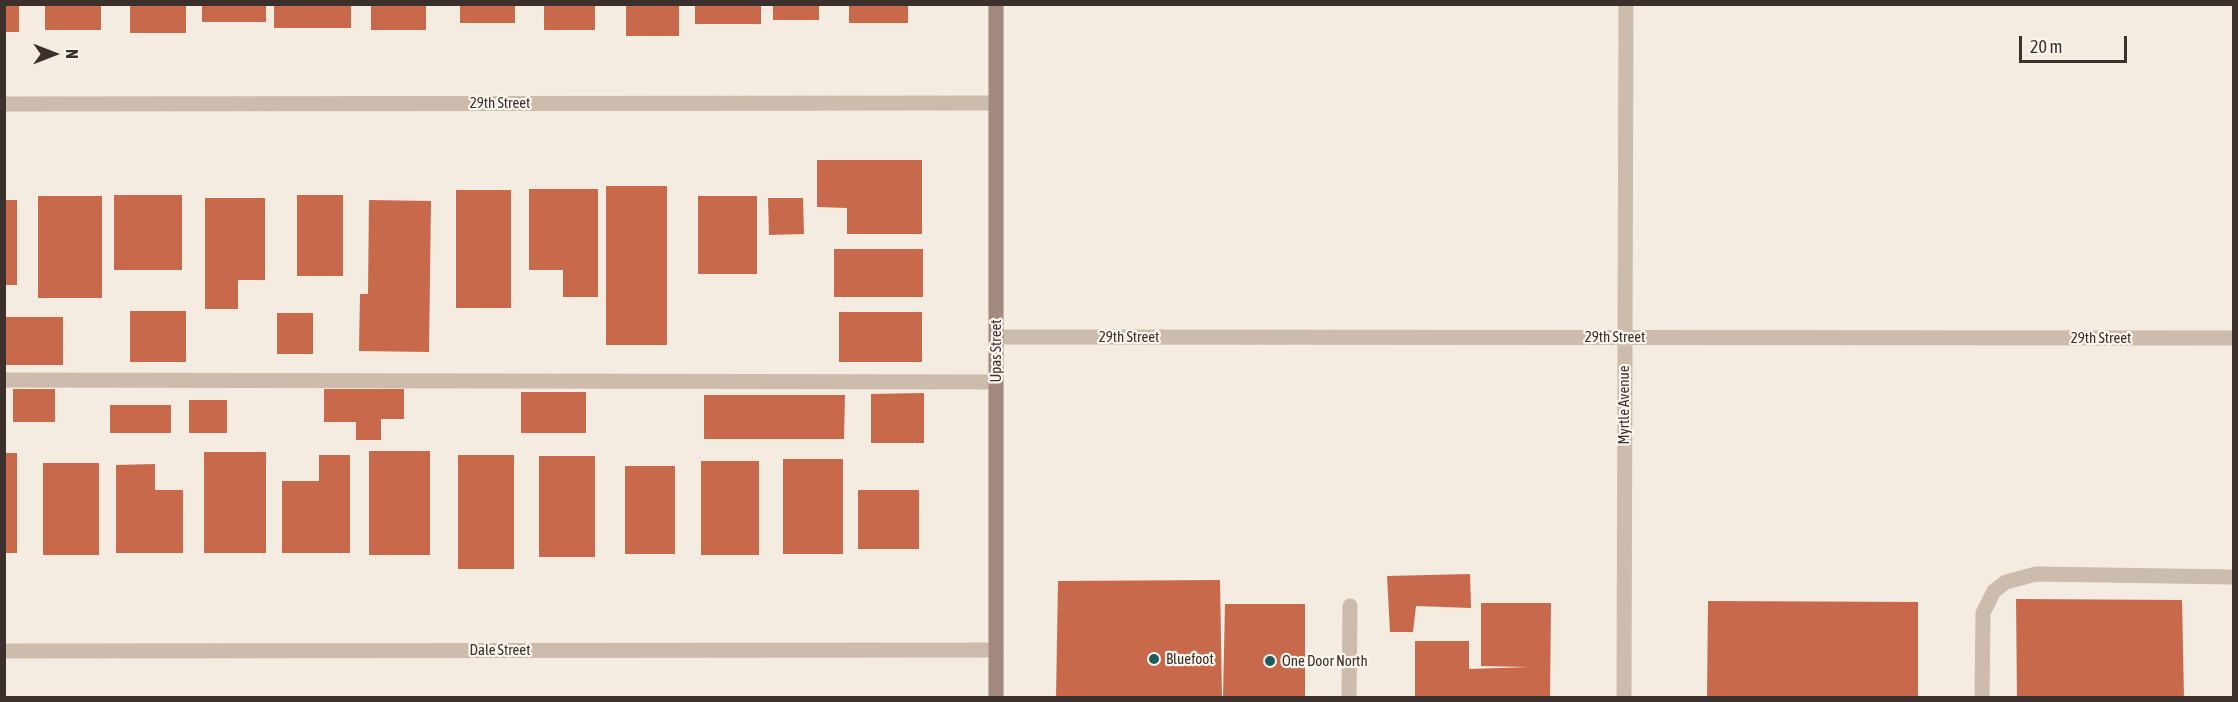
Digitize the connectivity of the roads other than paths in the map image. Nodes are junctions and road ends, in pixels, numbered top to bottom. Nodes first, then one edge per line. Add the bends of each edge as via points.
1 (996, 4) edge
2 (1626, 4) edge
3 (995, 103) junction
4 (4, 104) edge
5 (996, 337) junction
6 (1624, 337) junction
7 (2234, 338) edge
8 (4, 380) edge
9 (995, 382) junction
10 (2234, 578) edge
11 (1350, 606) dead end
12 (996, 650) junction
13 (4, 651) edge
14 (996, 698) edge
15 (1349, 698) edge
16 (1624, 698) edge
17 (1983, 698) edge

1 - 3 main road, Upas Street
2 - 6 street, Myrtle Avenue
3 - 4 street, 29th Street
3 - 5 main road, Upas Street
5 - 6 street, 29th Street
5 - 9 main road, Upas Street
6 - 7 street, 29th Street
6 - 16 street, Myrtle Avenue
8 - 9 street
9 - 12 main road, Upas Street
10 - 17 street via 2036,574 2006,582 1994,591 1983,613
11 - 15 street
12 - 13 street, Dale Street
12 - 14 main road, Upas Street

